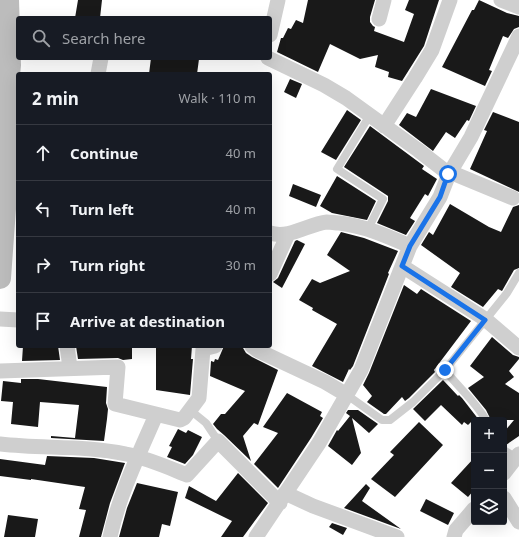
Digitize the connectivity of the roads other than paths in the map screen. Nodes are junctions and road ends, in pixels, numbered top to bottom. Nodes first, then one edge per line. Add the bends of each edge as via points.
1 (8, 0) edge
2 (278, 0) edge
3 (384, 0) edge
4 (450, 0) edge
5 (501, 0) edge
6 (519, 7) edge
7 (379, 19) dead end
8 (272, 26) edge
9 (13, 28) edge
10 (519, 36) edge
11 (101, 60) edge
12 (272, 60) edge
13 (98, 72) edge
14 (370, 115) junction
15 (384, 126) junction
16 (13, 167) edge
17 (449, 173) junction
18 (512, 198) dead end
19 (368, 229) junction
20 (272, 234) edge
21 (288, 234) junction
22 (410, 246) junction
23 (402, 266) junction
24 (272, 270) edge
25 (519, 273) edge
26 (0, 278) edge
27 (0, 319) edge
28 (16, 320) edge
29 (485, 320) junction
30 (67, 348) edge
31 (208, 348) edge
32 (255, 348) edge
33 (519, 348) edge
34 (70, 368) junction
35 (445, 370) junction
36 (0, 371) edge
37 (347, 395) junction
38 (190, 410) junction
39 (156, 415) junction
40 (484, 417) edge
41 (218, 441) junction
42 (0, 444) edge
43 (513, 454) edge
44 (138, 457) junction
45 (507, 466) edge
46 (282, 498) junction
47 (507, 503) edge
48 (471, 512) edge
49 (519, 522) edge
50 (110, 537) edge
51 (256, 537) edge
52 (397, 537) edge
53 (454, 537) edge

1 - 9 main road
2 - 8 street
3 - 7 street
4 - 15 street via 432,50
5 - 6 street
9 - 16 main road via 7,94
10 - 17 street via 471,137
11 - 13 street
12 - 14 street via 324,85
14 - 15 street
14 - 19 lane via 337,169 383,199
15 - 17 street
16 - 26 main road
17 - 18 street
17 - 22 street via 440,197
19 - 21 street via 327,222
19 - 22 street
20 - 21 street
21 - 24 street
22 - 23 street
23 - 29 street
23 - 37 street via 361,370
25 - 29 lane
27 - 28 street
29 - 33 street
29 - 35 lane
30 - 34 street
31 - 38 street via 204,349 199,398
32 - 37 street
34 - 36 street
34 - 39 street via 118,367 115,404
35 - 37 lane via 413,402 390,420 382,420
35 - 40 lane
37 - 46 street
38 - 39 street via 180,420
38 - 41 lane via 206,423
39 - 44 street
41 - 44 street via 187,475
41 - 46 street
42 - 44 street via 80,448
43 - 45 street
44 - 50 street
46 - 51 street
46 - 52 street via 327,511
47 - 49 street
48 - 53 street via 456,530

